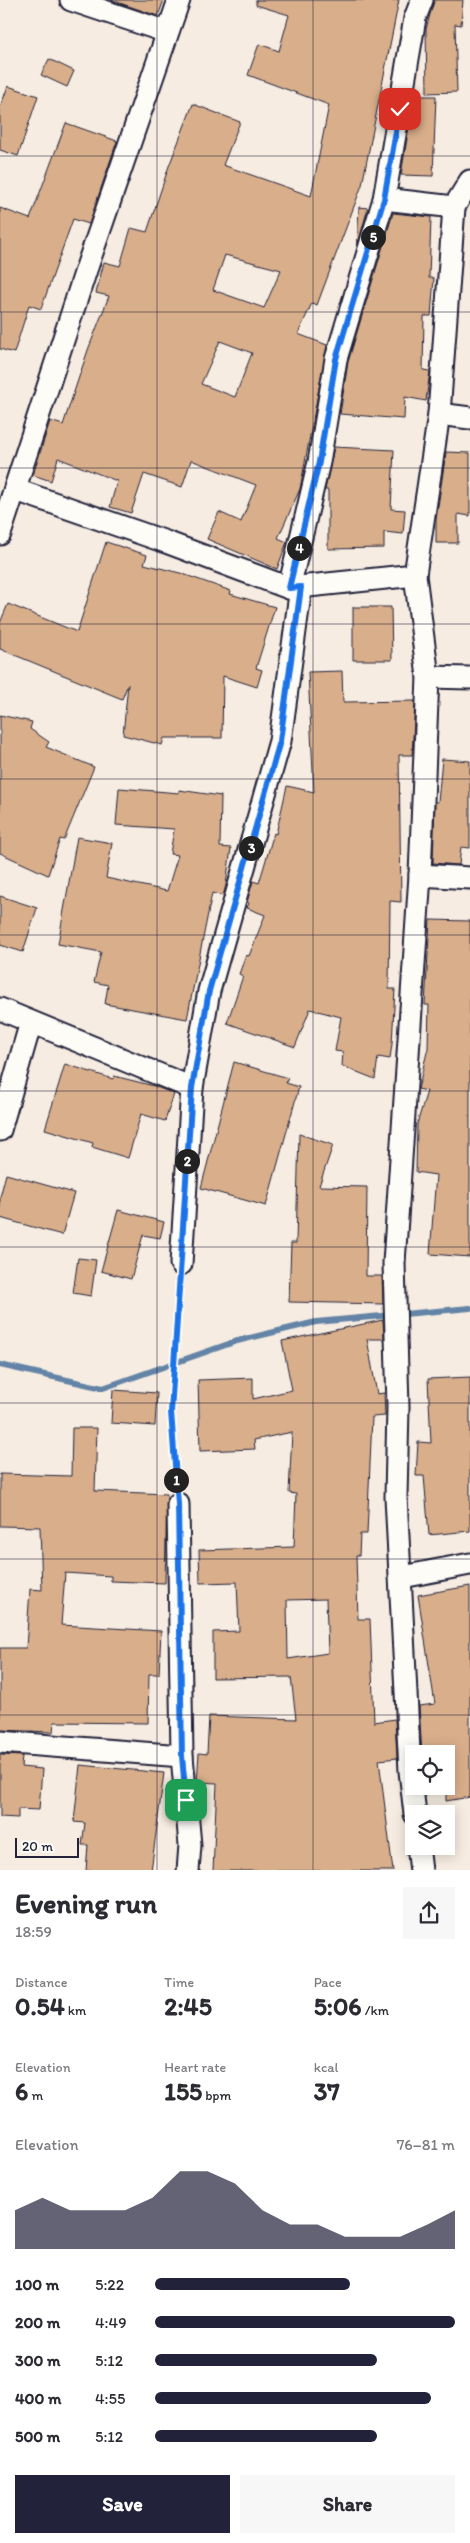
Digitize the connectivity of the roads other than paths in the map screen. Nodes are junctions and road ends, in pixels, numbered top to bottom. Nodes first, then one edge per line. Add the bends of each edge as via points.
1 (70, 0) edge
2 (179, 0) edge
3 (422, 0) edge
4 (168, 32) junction
5 (470, 181) edge
6 (384, 199) junction
7 (454, 207) junction
8 (439, 414) junction
9 (470, 418) edge
10 (16, 490) junction
11 (1, 527) edge
12 (415, 576) junction
13 (295, 588) junction
14 (428, 676) junction
15 (470, 678) edge
16 (420, 874) junction
17 (470, 878) edge
18 (0, 1009) edge
19 (31, 1022) junction
20 (192, 1088) junction
21 (0, 1130) edge
22 (181, 1264) road end
23 (178, 1504) road end
24 (470, 1564) edge
25 (402, 1577) junction
26 (0, 1742) edge
27 (182, 1756) junction
28 (414, 1805) edge
29 (419, 1855) edge
30 (188, 1870) edge
31 (420, 1870) edge

1 - 4 street
2 - 4 street
3 - 6 street via 415,18
4 - 10 street via 86,270
5 - 7 street
6 - 7 street
6 - 13 street via 336,359
7 - 8 street
8 - 9 street
8 - 12 street
10 - 11 street
10 - 13 street
12 - 13 street
12 - 14 street
13 - 20 street via 280,741 209,991
14 - 15 street
14 - 16 street
16 - 17 street
16 - 25 street via 394,1263 398,1407 396,1497
18 - 19 street
19 - 20 street
19 - 21 street
20 - 22 street
23 - 27 street
24 - 25 street
25 - 28 street
26 - 27 street
27 - 30 street via 190,1845
29 - 31 street

